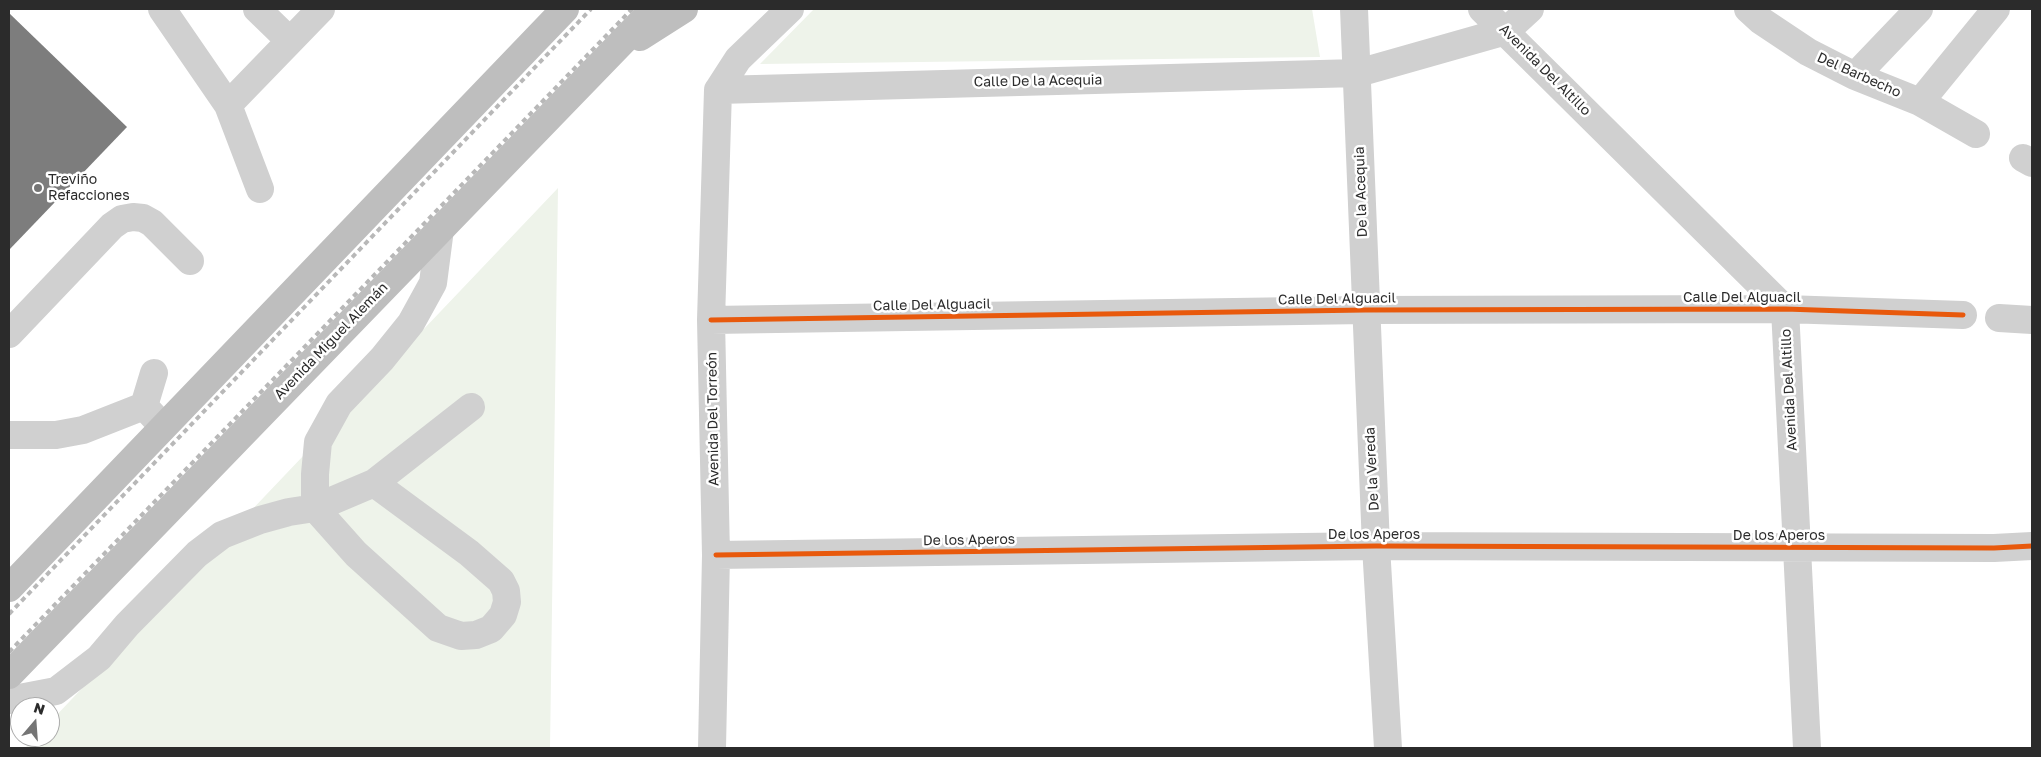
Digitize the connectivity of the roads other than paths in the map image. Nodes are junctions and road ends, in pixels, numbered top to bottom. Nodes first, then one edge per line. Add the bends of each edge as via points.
1 (162, 9) edge
2 (257, 9) edge
3 (321, 9) edge
4 (564, 9) edge
5 (654, 9) edge
6 (684, 9) edge
7 (790, 9) edge
8 (1354, 9) edge
9 (1482, 9) edge
10 (1530, 9) edge
11 (1748, 9) edge
12 (1919, 9) edge
13 (1996, 9) edge
14 (1506, 31) junction
15 (290, 41) junction
16 (607, 58) junction
17 (1358, 73) junction
18 (1855, 76) junction
19 (718, 90) junction
20 (1920, 102) junction
21 (228, 105) junction
22 (1976, 134) dead end
23 (260, 189) dead end
24 (440, 230) junction
25 (190, 261) dead end
26 (1786, 309) junction
27 (1365, 310) junction
28 (1963, 315) dead end
29 (1999, 318) dead end
30 (711, 320) junction
31 (2032, 320) edge
32 (9, 334) edge
33 (154, 374) dead end
34 (144, 406) junction
35 (471, 406) dead end
36 (162, 426) junction
37 (9, 435) edge
38 (374, 482) junction
39 (315, 508) junction
40 (1376, 546) junction
41 (2032, 546) edge
42 (1796, 547) junction
43 (716, 555) junction
44 (9, 588) edge
45 (9, 675) edge
46 (9, 700) edge
47 (712, 748) edge
48 (1388, 748) edge
49 (1807, 748) edge

1 - 21 street
2 - 15 street
3 - 15 street
4 - 36 highway
5 - 16 highway, Avenida Miguel Alemán
6 - 16 highway
7 - 19 street via 738,59
8 - 17 street, De la Acequia
9 - 14 street, Avenida Del Altillo
10 - 14 street
11 - 18 street, Del Barbecho via 1808,52
12 - 18 street
13 - 20 street
14 - 17 street, Calle De la Acequia
14 - 26 street, Avenida Del Altillo
15 - 21 street
16 - 24 highway, Avenida Miguel Alemán
17 - 19 street, Calle De la Acequia
17 - 27 street, De la Acequia
18 - 20 street, Del Barbecho
19 - 30 street, Avenida Del Torreón
20 - 22 street, Del Barbecho
21 - 23 street
24 - 39 street via 433,283 411,323 339,404 318,442
24 - 45 highway, Avenida Miguel Alemán
25 - 32 street via 152,223 133,217 122,219
26 - 27 street, Calle Del Alguacil
26 - 28 street, Calle Del Alguacil
26 - 42 street, Avenida Del Altillo
27 - 30 street, Calle Del Alguacil
27 - 40 street, De la Vereda
29 - 31 street
30 - 43 street, Avenida Del Torreón
33 - 34 street
34 - 36 street
34 - 37 street via 83,430 56,435
35 - 38 street
36 - 44 highway
38 - 39 street
38 - 39 street via 501,581 507,602 503,615 491,629 461,636 438,628 356,554
39 - 46 street via 260,520 222,535 196,554 92,664 56,691
40 - 42 street, De los Aperos
40 - 43 street, De los Aperos
40 - 48 street, De la Vereda
41 - 42 street, De los Aperos
42 - 49 street, Avenida Del Altillo
43 - 47 street, Avenida Del Torreón

